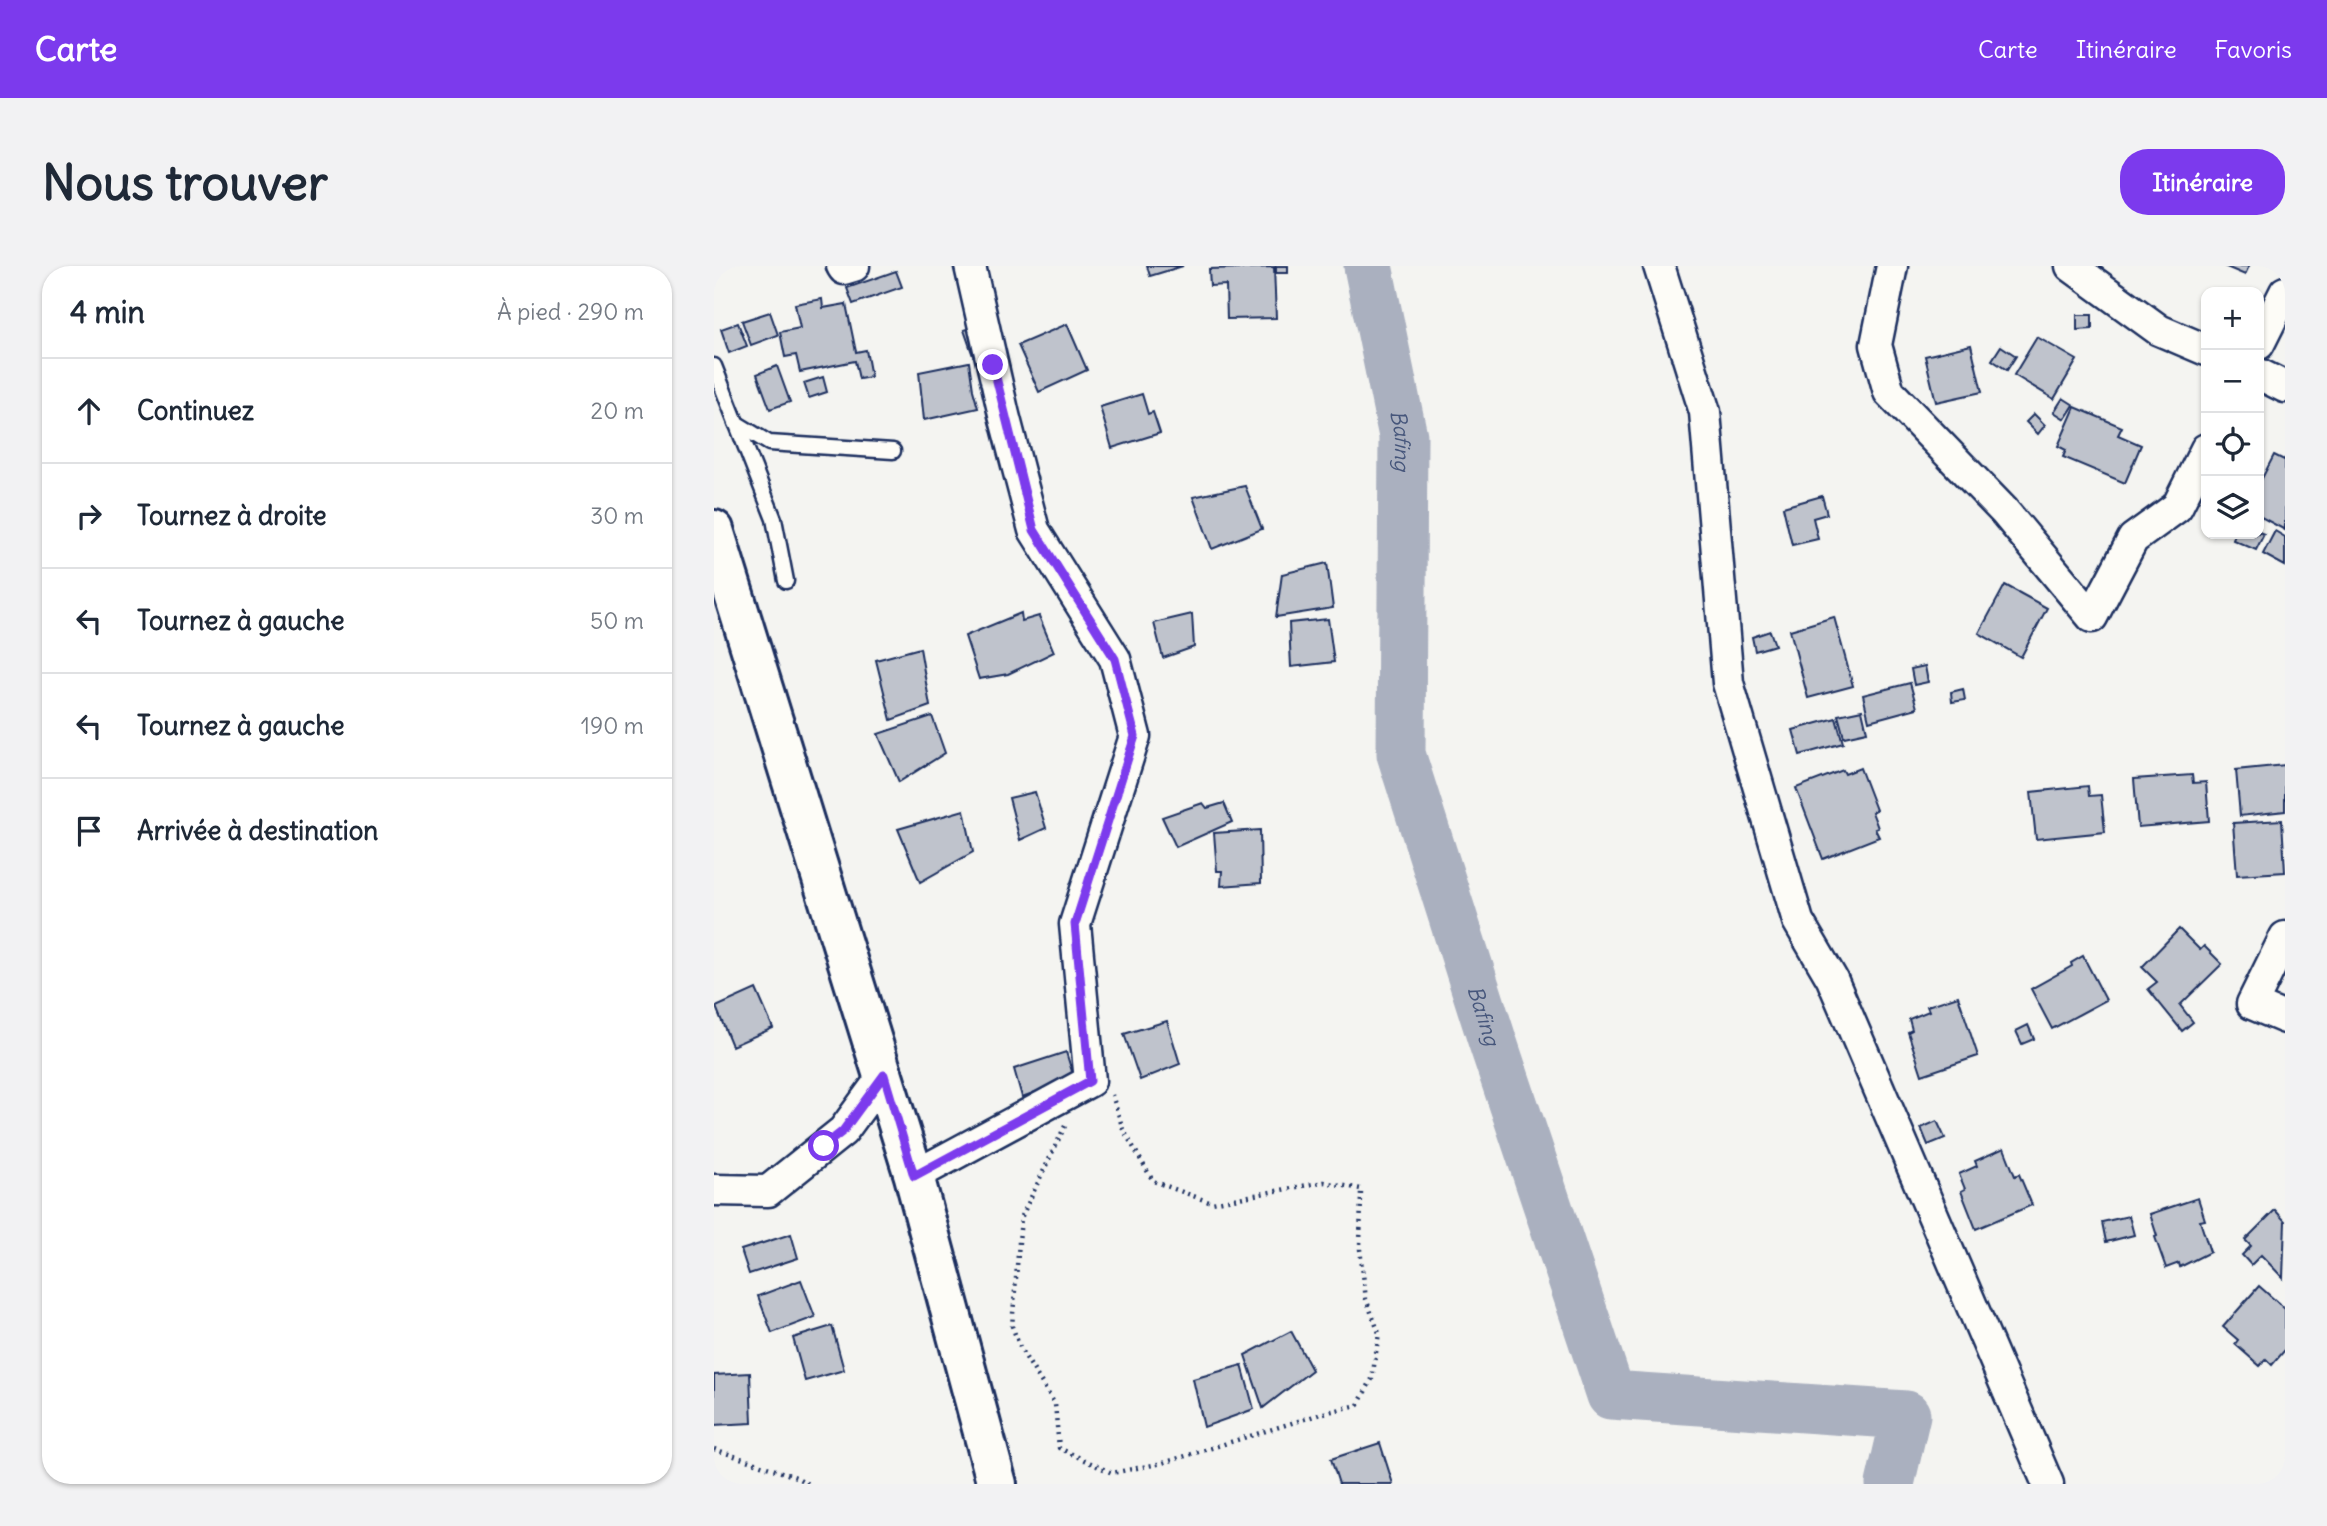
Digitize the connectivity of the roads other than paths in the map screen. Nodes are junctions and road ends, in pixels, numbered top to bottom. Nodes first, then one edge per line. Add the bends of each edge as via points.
1 (842, 266) edge
2 (854, 266) edge
3 (970, 266) edge
4 (1659, 266) edge
5 (1892, 266) edge
6 (2071, 266) edge
7 (2285, 292) edge
8 (2264, 334) edge
9 (2201, 348) edge
10 (714, 366) edge
11 (2264, 376) edge
12 (2285, 387) edge
13 (736, 423) junction
14 (893, 451) dead end
15 (2201, 459) edge
16 (714, 530) edge
17 (786, 580) dead end
18 (2285, 937) edge
19 (2285, 1018) edge
20 (884, 1075) junction
21 (914, 1176) junction
22 (714, 1190) edge
23 (997, 1484) edge
24 (2048, 1484) edge

1 - 2 street
3 - 21 street via 1034,530 1115,659 1135,736 1075,924 1090,1081
4 - 24 street via 1705,412 1728,683 1798,921 1832,979
5 - 15 street via 1876,345 1889,391 2004,511 2092,617 2133,539 2177,507
6 - 9 street via 2159,330
7 - 8 street
10 - 13 lane
11 - 12 street
13 - 14 lane via 769,443
13 - 17 lane via 774,519
16 - 20 main road
18 - 19 street via 2252,1004
20 - 21 main road
20 - 22 street via 843,1131 768,1191
21 - 23 main road

